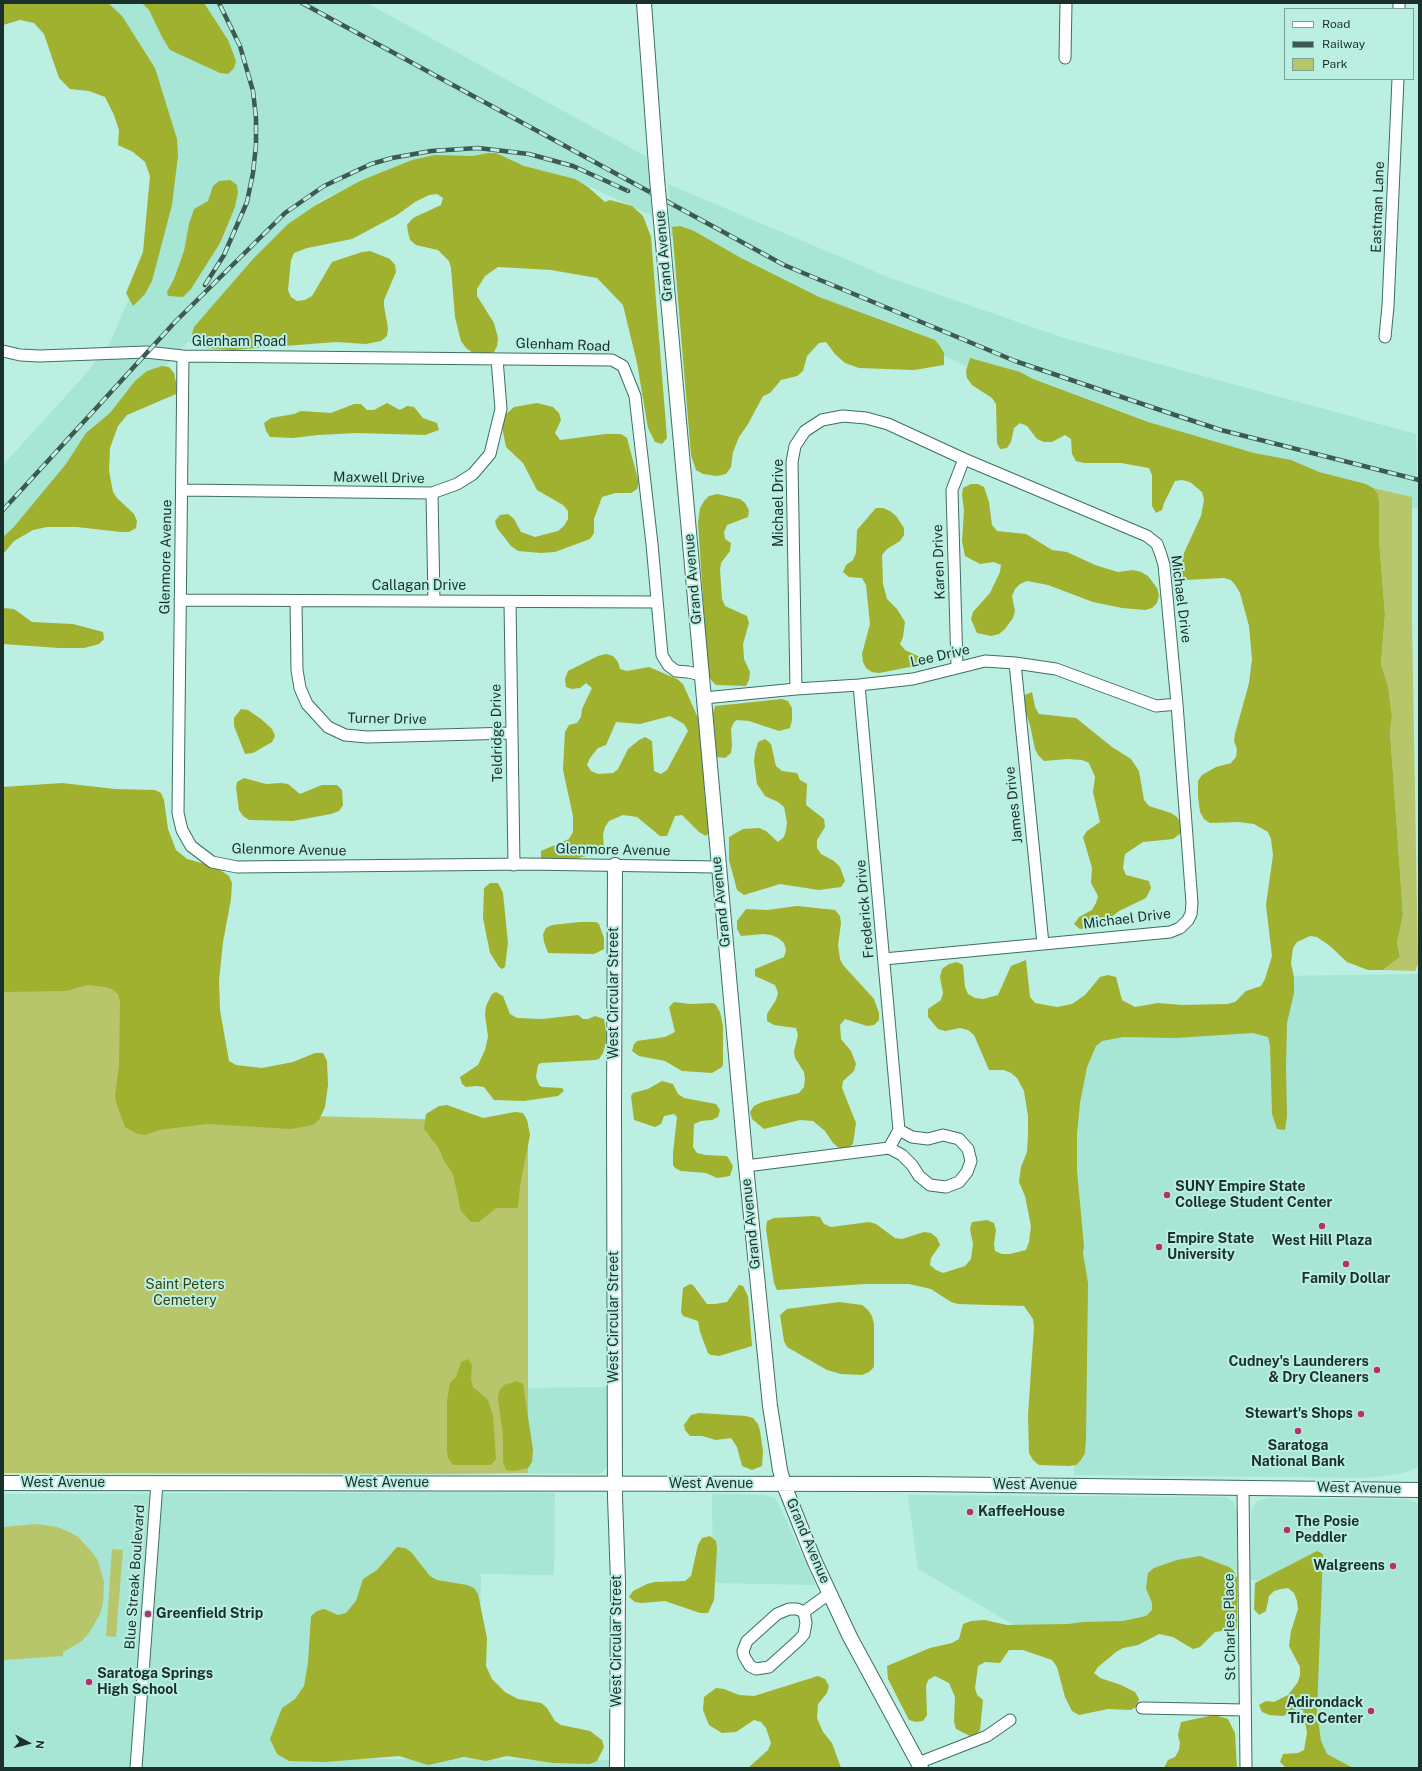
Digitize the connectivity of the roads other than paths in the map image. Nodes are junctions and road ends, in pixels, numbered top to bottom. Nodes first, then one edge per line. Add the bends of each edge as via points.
1 (644, 3) edge
2 (1066, 3) edge
3 (1065, 58) dead end
4 (1398, 80) edge
5 (1386, 337) dead end
6 (3, 351) edge
7 (183, 356) junction
8 (497, 359) junction
9 (964, 459) junction
10 (182, 490) junction
11 (432, 493) junction
12 (180, 600) junction
13 (296, 601) junction
14 (434, 601) junction
15 (510, 602) junction
16 (657, 602) junction
17 (1015, 663) junction
18 (957, 668) junction
19 (702, 675) junction
20 (859, 686) junction
21 (796, 688) junction
22 (704, 698) junction
23 (1177, 704) junction
24 (512, 733) junction
25 (514, 865) junction
26 (615, 865) junction
27 (717, 867) junction
28 (1043, 944) junction
29 (884, 959) junction
30 (899, 1130) junction
31 (889, 1148) junction
32 (746, 1166) junction
33 (3, 1483) edge
34 (157, 1483) junction
35 (615, 1484) junction
36 (784, 1485) junction
37 (1243, 1486) junction
38 (1419, 1490) edge
39 (830, 1593) junction
40 (804, 1612) junction
41 (1142, 1708) dead end
42 (1245, 1710) junction
43 (1010, 1720) dead end
44 (920, 1765) edge
45 (136, 1768) edge
46 (617, 1768) edge
47 (1246, 1768) edge

1 - 19 street, Grand Avenue, bridge via 657,178
2 - 3 street
4 - 5 street, Eastman Lane
6 - 7 street, Glenham Road via 40,356 146,352
7 - 8 street, Glenham Road
7 - 10 street, Glenmore Avenue
8 - 11 street, Maxwell Drive via 501,409 490,454 473,474
8 - 16 street, Glenham Road via 612,360 623,366 635,396
9 - 18 street, Karen Drive via 952,490
9 - 21 street, Michael Drive via 888,424 866,418 843,416 822,420 805,431 795,446 792,462
9 - 23 street, Michael Drive via 1134,530 1157,544 1164,565
10 - 11 street, Maxwell Drive
10 - 12 street, Glenmore Avenue
11 - 14 street
12 - 13 street, Callagan Drive
12 - 25 street, Glenmore Avenue via 178,812 182,830 191,846 212,862 238,867
13 - 14 street, Callagan Drive
13 - 24 street, Turner Drive via 297,670 300,688 307,704 328,727 345,735 367,736
14 - 15 street, Callagan Drive
15 - 16 street, Callagan Drive
15 - 24 street, Teldridge Drive
16 - 19 street, Glenham Road via 662,655 668,665 676,671
17 - 18 street, Lee Drive via 985,662
17 - 23 street, Lee Drive via 1056,669 1156,706
17 - 28 street, James Drive
18 - 20 street, Lee Drive via 913,679
19 - 22 street, Grand Avenue
20 - 21 street, Lee Drive
20 - 29 street, Frederick Drive
21 - 22 street, Lee Drive
22 - 27 street, Grand Avenue
23 - 28 street, Michael Drive via 1192,902 1188,920 1180,928 1170,932
24 - 25 street, Teldridge Drive
25 - 26 street, Glenmore Avenue
26 - 27 street, Glenmore Avenue
26 - 35 street, West Circular Street
27 - 32 street, Grand Avenue
28 - 29 street, Michael Drive
29 - 30 street, Frederick Drive
30 - 31 street
30 - 31 street via 912,1137 928,1139 943,1136 958,1139 968,1149 971,1161 967,1172 959,1182 946,1188 930,1185 918,1176 902,1155
31 - 32 street
32 - 36 street, Grand Avenue via 770,1406
33 - 34 street, West Avenue
34 - 35 street, West Avenue
34 - 45 street, Blue Streak Boulevard
35 - 36 street, West Avenue
35 - 46 street, West Circular Street via 618,1582
36 - 37 street, West Avenue
36 - 39 street, Grand Avenue
37 - 38 street, West Avenue
37 - 42 street, St Charles Place
39 - 40 street
39 - 44 street, Grand Avenue via 850,1636
40 - 40 street via 797,1609 783,1611 747,1641 743,1651 750,1666 763,1669 769,1667 800,1639 804,1634 807,1617
41 - 42 street
42 - 47 street, St Charles Place
43 - 44 street via 987,1736

